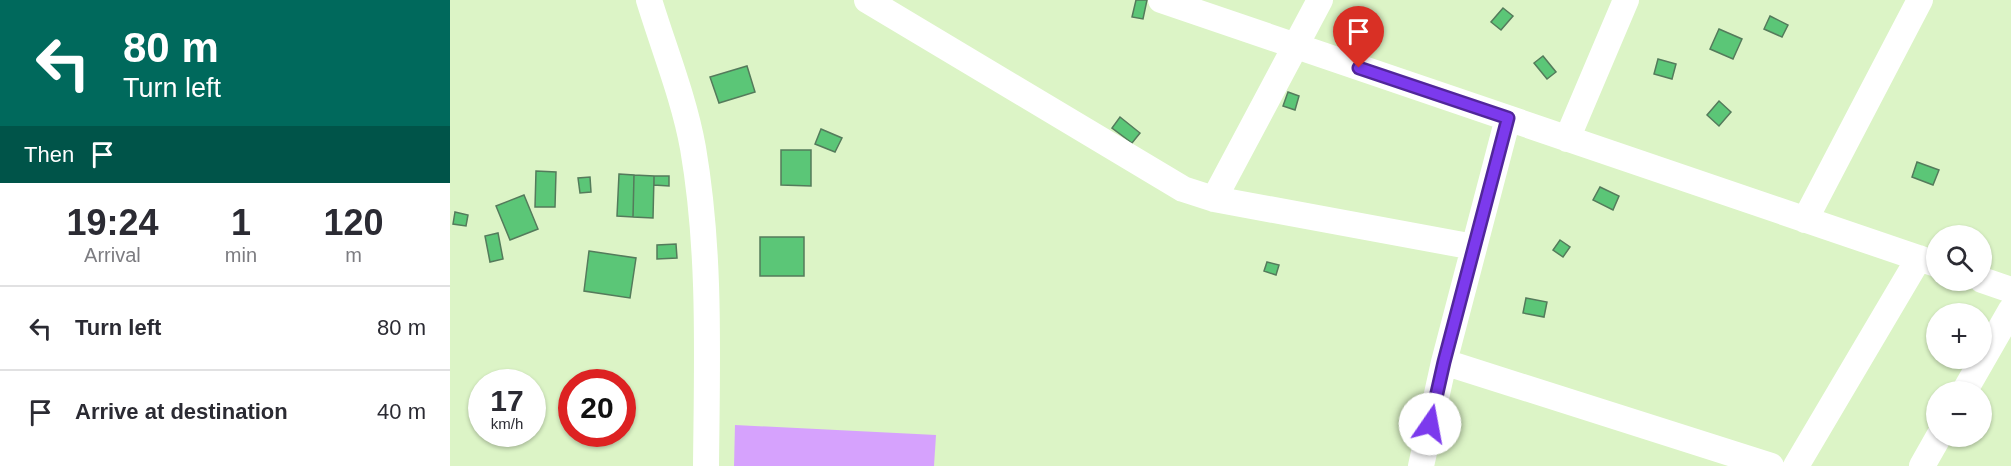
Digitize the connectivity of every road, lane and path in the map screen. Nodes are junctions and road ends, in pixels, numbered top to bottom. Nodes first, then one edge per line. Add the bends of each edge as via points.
1 (649, 0) edge
2 (867, 0) edge
3 (1161, 0) edge
4 (1320, 0) edge
5 (1626, 0) edge
6 (1920, 0) edge
7 (1295, 46) junction
8 (1508, 118) junction
9 (1568, 139) junction
10 (1214, 199) junction
11 (1805, 219) junction
12 (1474, 247) junction
13 (1926, 260) edge
14 (1926, 264) edge
15 (1992, 283) edge
16 (2011, 290) edge
17 (2011, 310) edge
18 (1444, 362) junction
19 (1970, 381) edge
20 (1932, 447) edge
21 (706, 466) edge
22 (1421, 466) edge
23 (1771, 466) edge
24 (1796, 466) edge
25 (1922, 466) edge

1 - 21 street via 693,146 699,192 705,293
2 - 10 street via 1174,184
3 - 7 street
4 - 7 street
5 - 9 street
6 - 11 street
7 - 8 street
7 - 10 street
8 - 9 street
8 - 12 street
9 - 11 street
10 - 12 street
11 - 13 street
12 - 18 street
14 - 24 street
15 - 16 street
17 - 19 street
18 - 22 street
18 - 23 street
20 - 25 street

